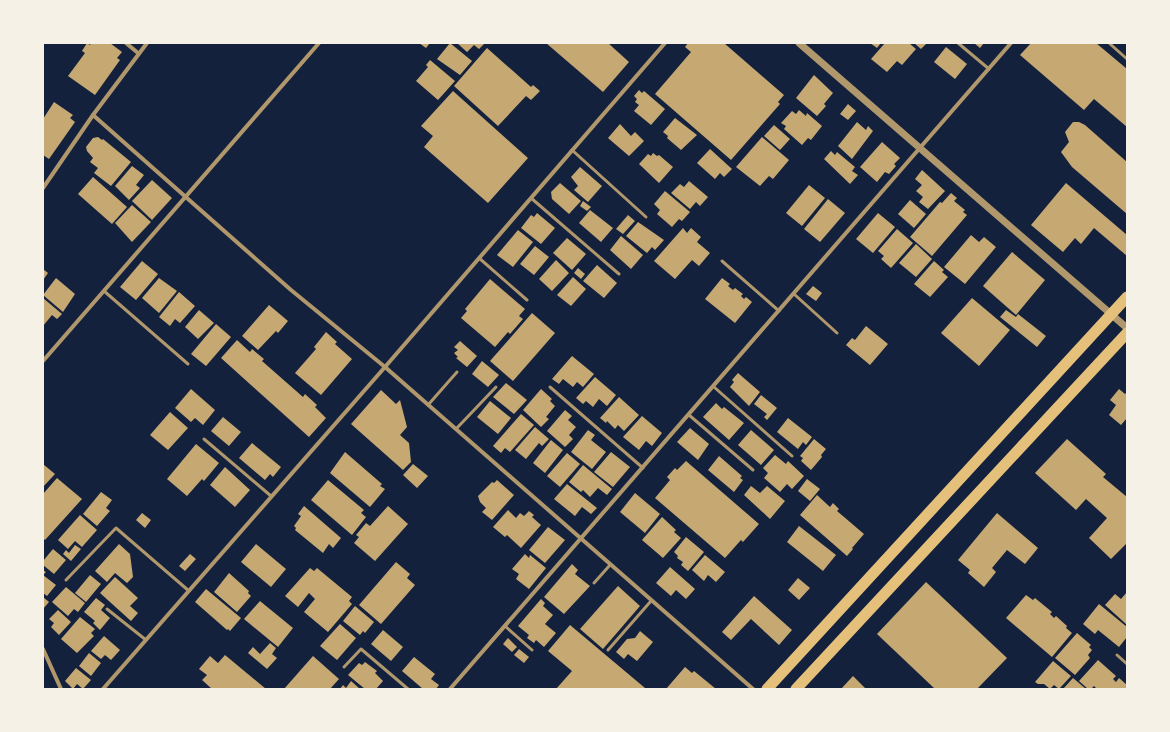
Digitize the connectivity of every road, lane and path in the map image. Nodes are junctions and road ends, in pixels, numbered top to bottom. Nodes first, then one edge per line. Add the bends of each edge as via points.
1 (126, 43) edge
2 (147, 43) edge
3 (319, 43) edge
4 (664, 43) edge
5 (799, 43) edge
6 (958, 43) edge
7 (1011, 43) edge
8 (1109, 43) edge
9 (138, 52) junction
10 (1127, 59) edge
11 (989, 69) junction
12 (93, 115) junction
13 (920, 148) junction
14 (572, 150) junction
15 (43, 188) edge
16 (186, 197) junction
17 (531, 198) junction
18 (646, 217) dead end
19 (479, 258) junction
20 (722, 261) dead end
21 (619, 274) dead end
22 (104, 291) junction
23 (794, 294) junction
24 (1127, 296) edge
25 (526, 300) dead end
26 (779, 311) junction
27 (1112, 314) junction
28 (1127, 328) edge
29 (837, 332) dead end
30 (1127, 333) edge
31 (43, 361) edge
32 (188, 364) dead end
33 (385, 367) junction
34 (458, 372) dead end
35 (496, 387) dead end
36 (550, 387) dead end
37 (714, 387) junction
38 (428, 405) junction
39 (689, 415) junction
40 (456, 430) junction
41 (204, 439) dead end
42 (792, 456) dead end
43 (643, 468) junction
44 (753, 470) dead end
45 (271, 496) junction
46 (581, 540) junction
47 (610, 565) junction
48 (66, 580) dead end
49 (594, 583) dead end
50 (189, 591) junction
51 (651, 601) junction
52 (107, 609) dead end
53 (505, 626) junction
54 (146, 640) junction
55 (43, 649) edge
56 (532, 650) dead end
57 (608, 650) dead end
58 (1116, 655) dead end
59 (1127, 664) edge
60 (344, 667) dead end
61 (61, 689) edge
62 (103, 689) edge
63 (408, 689) edge
64 (450, 689) edge
65 (753, 689) edge
66 (767, 689) edge
67 (796, 689) edge

1 - 9 street
2 - 9 street
3 - 16 street
4 - 14 street
5 - 13 street
6 - 11 lane
7 - 11 street
8 - 10 lane
9 - 12 street
11 - 13 street
12 - 15 street
12 - 16 street
13 - 23 street
13 - 27 street
14 - 17 street
14 - 18 lane
16 - 22 street
16 - 33 street via 291,290
17 - 19 street
17 - 21 lane
19 - 25 lane
19 - 33 street
20 - 26 lane
22 - 31 street
22 - 32 lane
23 - 26 street
23 - 29 lane
24 - 27 highway
26 - 37 street
27 - 28 street
27 - 66 highway
30 - 67 highway
33 - 38 street
33 - 45 street
34 - 38 lane
35 - 40 lane
36 - 43 lane
37 - 39 street
37 - 42 lane
38 - 40 street
39 - 43 street
39 - 44 lane
40 - 46 street
41 - 45 lane
43 - 46 street
45 - 50 street
46 - 47 street
46 - 53 street
47 - 49 lane
47 - 51 street
48 - 50 lane via 116,528
50 - 54 street
51 - 57 lane
51 - 65 street
52 - 54 lane
53 - 56 lane
53 - 64 street
54 - 62 street
55 - 61 street
58 - 59 lane
60 - 63 lane via 360,649

